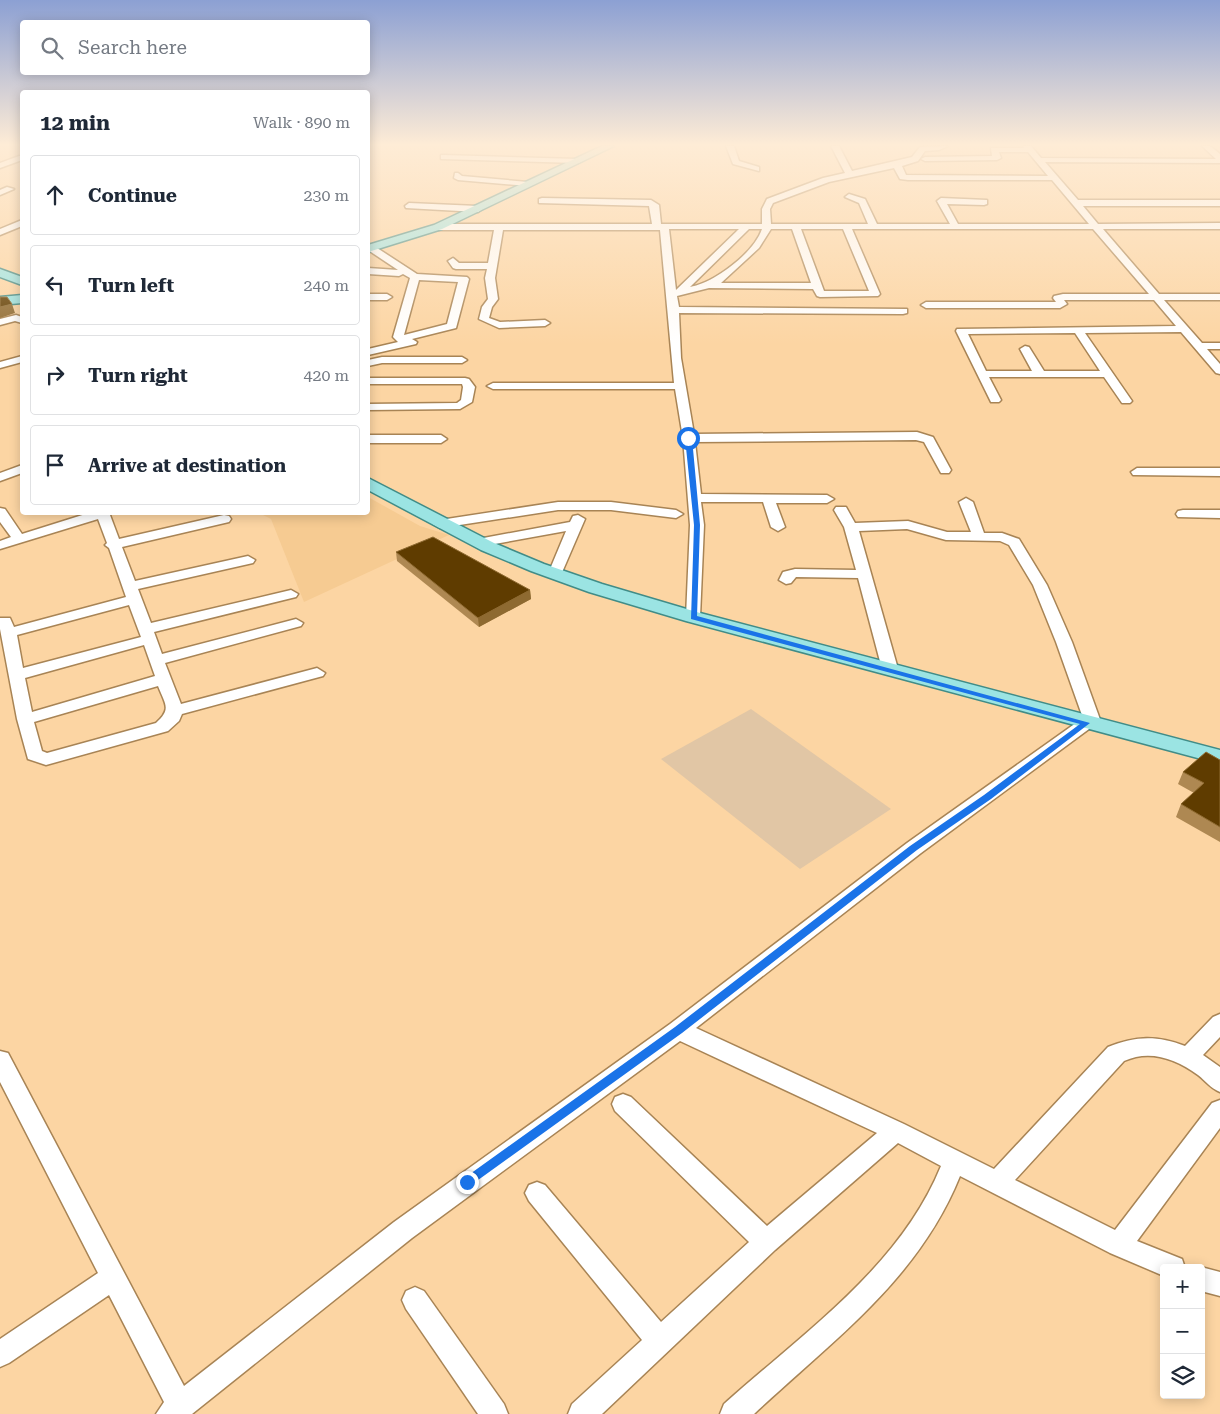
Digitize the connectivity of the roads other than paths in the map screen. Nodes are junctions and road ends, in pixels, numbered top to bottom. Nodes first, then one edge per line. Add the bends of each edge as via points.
1 (471, 212) edge
2 (657, 212) edge
3 (766, 212) edge
4 (867, 212) edge
5 (947, 212) edge
6 (1082, 212) edge
7 (20, 224) edge
8 (1094, 226) junction
9 (1220, 226) edge
10 (438, 227) junction
11 (874, 227) junction
12 (956, 227) junction
13 (500, 228) junction
14 (661, 228) junction
15 (749, 228) junction
16 (767, 228) junction
17 (796, 228) junction
18 (847, 228) junction
19 (4, 230) edge
20 (20, 232) edge
21 (762, 238) junction
22 (370, 248) edge
23 (370, 249) edge
24 (453, 261) dead end
25 (492, 266) junction
26 (370, 271) edge
27 (0, 273) edge
28 (399, 273) dead end
29 (415, 277) junction
30 (0, 278) edge
31 (710, 286) junction
32 (816, 286) junction
33 (20, 292) edge
34 (20, 293) edge
35 (20, 294) edge
36 (20, 294) edge
37 (675, 294) junction
38 (0, 296) edge
39 (370, 297) edge
40 (387, 297) dead end
41 (1158, 297) junction
42 (1220, 297) edge
43 (0, 302) edge
44 (926, 305) dead end
45 (674, 310) junction
46 (903, 310) dead end
47 (20, 319) edge
48 (0, 322) edge
49 (545, 323) dead end
50 (1184, 329) junction
51 (1077, 330) junction
52 (453, 332) dead end
53 (1199, 346) junction
54 (1220, 346) edge
55 (1025, 349) dead end
56 (370, 352) edge
57 (20, 360) edge
58 (462, 360) dead end
59 (370, 363) edge
60 (0, 365) edge
61 (1220, 371) edge
62 (983, 374) junction
63 (1040, 374) junction
64 (1108, 374) junction
65 (370, 381) edge
66 (493, 386) dead end
67 (680, 386) junction
68 (995, 400) dead end
69 (1126, 401) dead end
70 (370, 407) edge
71 (441, 438) dead end
72 (688, 438) junction
73 (370, 439) edge
74 (20, 470) edge
75 (945, 470) dead end
76 (1137, 472) dead end
77 (1220, 472) edge
78 (0, 477) edge
79 (370, 484) edge
80 (694, 498) junction
81 (768, 498) junction
82 (827, 499) dead end
83 (966, 502) dead end
84 (841, 510) dead end
85 (0, 512) edge
86 (676, 514) dead end
87 (1183, 514) dead end
88 (1220, 514) edge
89 (98, 515) edge
90 (105, 515) edge
91 (224, 519) dead end
92 (440, 524) junction
93 (778, 527) dead end
94 (850, 528) junction
95 (979, 536) junction
96 (19, 539) junction
97 (478, 543) junction
98 (0, 545) edge
99 (112, 545) junction
100 (248, 560) dead end
101 (556, 574) junction
102 (863, 574) junction
103 (786, 580) dead end
104 (133, 593) junction
105 (291, 594) dead end
106 (694, 617) junction
107 (296, 623) dead end
108 (148, 634) junction
109 (157, 660) junction
110 (890, 669) junction
111 (317, 673) dead end
112 (17, 675) junction
113 (163, 679) junction
114 (176, 710) junction
115 (25, 719) junction
116 (1090, 724) junction
117 (1220, 757) edge
118 (1220, 1023) edge
119 (678, 1030) junction
120 (1188, 1057) junction
121 (3, 1074) edge
122 (1220, 1082) edge
123 (623, 1104) dead end
124 (1220, 1110) edge
125 (896, 1131) junction
126 (955, 1160) junction
127 (997, 1182) junction
128 (537, 1193) dead end
129 (766, 1242) junction
130 (1119, 1245) junction
131 (1164, 1264) edge
132 (114, 1277) junction
133 (1205, 1280) edge
134 (1220, 1284) edge
135 (415, 1300) dead end
136 (660, 1341) junction
137 (0, 1354) edge
138 (175, 1410) edge
139 (494, 1414) edge
140 (582, 1414) edge
141 (734, 1414) edge

1 - 10 main road
2 - 14 street
3 - 16 street
4 - 11 street
5 - 12 street
6 - 8 street
7 - 19 street
8 - 9 street
8 - 12 street
8 - 41 street
10 - 13 street
10 - 22 main road
11 - 12 street
11 - 18 street
13 - 14 street
13 - 25 street
14 - 15 street
14 - 37 street
15 - 16 street
15 - 21 street
15 - 37 street
16 - 17 street
16 - 21 street
17 - 18 street
17 - 32 street
18 - 32 street via 875,294 823,295
19 - 20 street
21 - 31 street via 724,279
23 - 29 street
24 - 25 street via 456,266
25 - 49 street via 493,299 484,319 499,325
26 - 28 street
27 - 34 main road
29 - 29 street via 398,337 399,339 452,326 464,279
30 - 33 main road via 16,286
31 - 32 street
31 - 37 street
35 - 38 main road
36 - 43 main road
37 - 45 street
39 - 40 street
41 - 42 street
41 - 44 street via 1063,297 1058,298 1060,305
41 - 50 street
45 - 46 street
45 - 67 street
47 - 48 street
50 - 51 street
50 - 53 street
51 - 62 street via 961,331
51 - 64 street
52 - 56 street
53 - 54 street
53 - 61 street
55 - 63 street
57 - 60 street
58 - 59 street
62 - 63 street
62 - 68 street
63 - 64 street
64 - 69 street
65 - 70 street via 458,380 465,381 470,387 466,402 460,406
66 - 67 street
67 - 72 street
71 - 73 street
72 - 75 street via 917,436 929,440
72 - 80 street
74 - 78 street
76 - 77 street
79 - 92 main road
80 - 81 street
80 - 106 street via 697,525
81 - 82 street
81 - 93 street
83 - 95 street
84 - 94 street
85 - 96 street
86 - 92 street via 611,506 574,506 526,509
87 - 88 street
89 - 96 street
90 - 99 street
91 - 99 street
92 - 97 main road
94 - 95 street via 908,525 946,536
94 - 102 street
95 - 116 street via 1002,536 1014,542 1040,585 1064,642
96 - 98 street
97 - 101 main road
97 - 101 street via 577,522
99 - 104 street
100 - 104 street
101 - 106 main road
102 - 103 street via 795,573 788,575
102 - 110 street
104 - 108 street
104 - 112 street via 7,627
105 - 108 street
106 - 110 main road
107 - 109 street
108 - 109 street
108 - 112 street
109 - 113 street
110 - 116 main road
111 - 114 street
112 - 115 street
113 - 114 street
113 - 115 street
114 - 115 street via 162,727 46,759 34,755
116 - 117 main road
116 - 119 street via 914,848
118 - 120 street
119 - 125 street
119 - 138 street via 403,1230
120 - 122 street
120 - 127 street via 1148,1046 1126,1048 1116,1054
121 - 132 street
123 - 129 street
124 - 130 street
125 - 126 street
125 - 129 street
126 - 127 street
126 - 141 street via 935,1207 878,1278 851,1308
127 - 130 street
128 - 136 street
129 - 136 street
130 - 131 street
132 - 137 street
132 - 138 street
133 - 134 street
135 - 139 street
136 - 140 street

